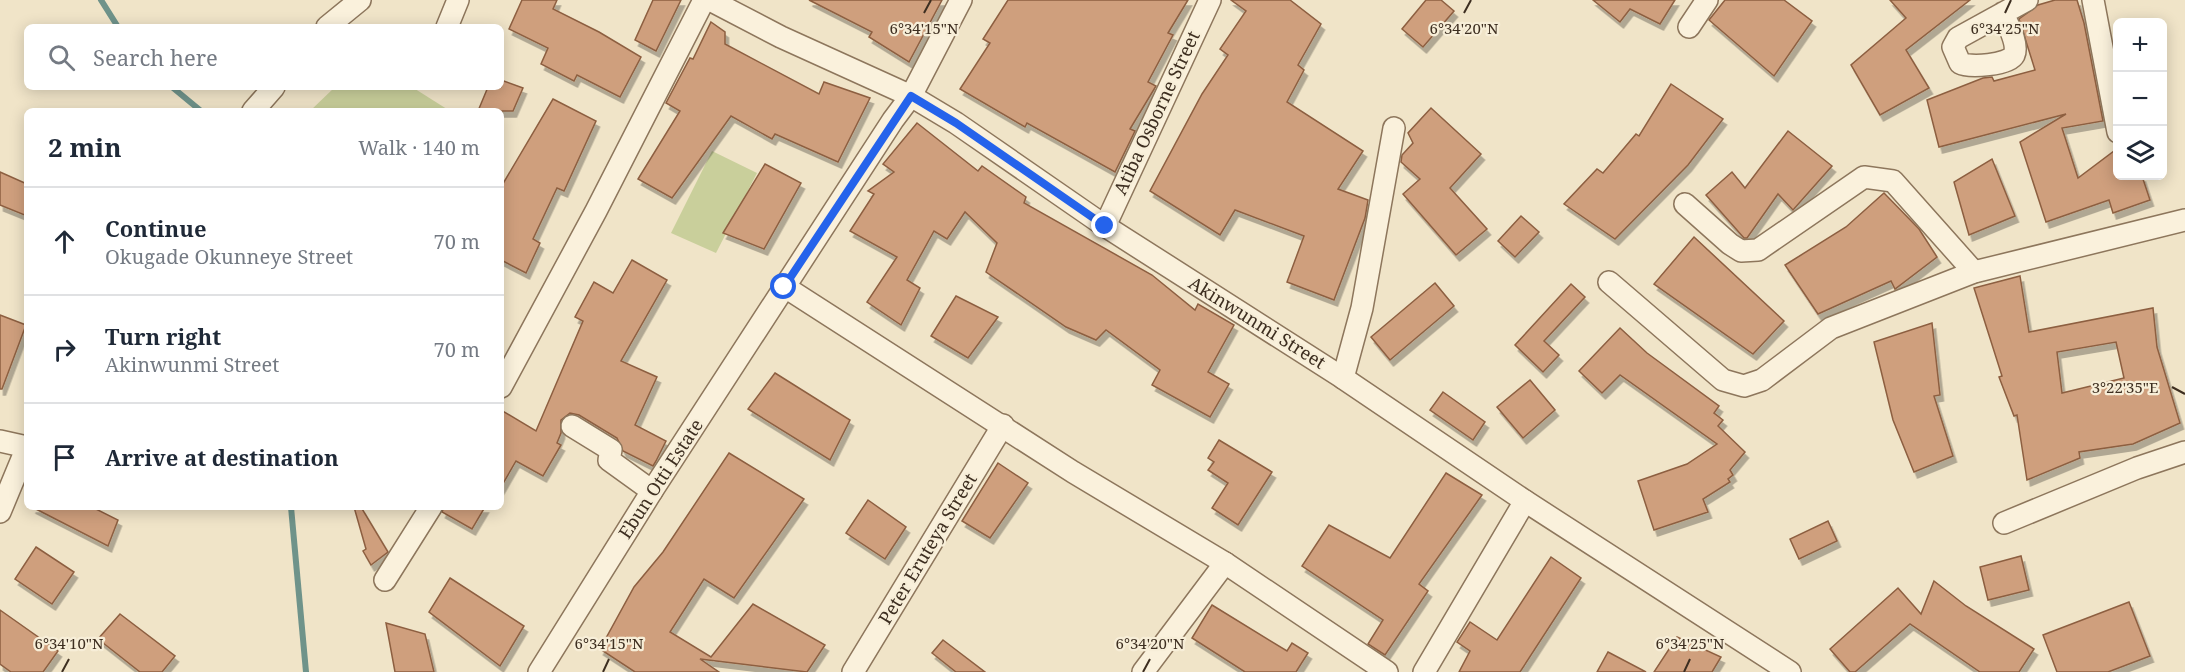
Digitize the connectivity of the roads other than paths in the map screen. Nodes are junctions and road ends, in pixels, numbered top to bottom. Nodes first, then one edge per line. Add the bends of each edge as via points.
1 (360, 0) edge
2 (458, 0) edge
3 (704, 0) edge
4 (710, 0) edge
5 (961, 0) edge
6 (1210, 0) edge
7 (1707, 0) edge
8 (2027, 0) edge
9 (2093, 0) edge
10 (2003, 13) dead end
11 (331, 24) edge
12 (448, 24) edge
13 (1689, 27) dead end
14 (272, 90) edge
15 (911, 96) junction
16 (256, 108) edge
17 (2117, 126) edge
18 (1394, 128) dead end
19 (1685, 204) dead end
20 (2185, 220) edge
21 (1105, 226) junction
22 (1974, 272) junction
23 (1609, 282) dead end
24 (784, 287) junction
25 (1343, 378) junction
26 (504, 381) edge
27 (1002, 425) junction
28 (572, 426) dead end
29 (0, 441) edge
30 (24, 446) edge
31 (2185, 453) edge
32 (24, 454) edge
33 (652, 492) junction
34 (1525, 501) junction
35 (428, 510) edge
36 (0, 512) edge
37 (2004, 523) dead end
38 (1225, 563) junction
39 (386, 580) dead end
40 (539, 672) edge
41 (853, 672) edge
42 (1143, 672) edge
43 (1387, 672) edge
44 (1424, 672) edge
45 (1790, 672) edge

1 - 11 street
2 - 12 street
3 - 26 street
4 - 15 street, Akinwunmi Street
5 - 15 street, Ebun Otti Estate
6 - 21 street, Atiba Osborne Street
7 - 13 street
8 - 10 street
9 - 17 street
14 - 16 street
15 - 21 street, Akinwunmi Street
15 - 24 street, Ebun Otti Estate
18 - 25 street via 1362,308
19 - 22 street via 1741,251 1758,250 1864,177 1882,177 1893,181
20 - 22 street
21 - 25 street, Akinwunmi Street
22 - 23 street via 1831,328 1762,380 1743,386 1723,380
24 - 27 street
24 - 33 street, Ebun Otti Estate
25 - 34 street, Akinwunmi Street
27 - 38 street
27 - 41 street, Peter Eruteya Street
28 - 33 street via 611,450 609,460
29 - 30 street
31 - 37 street via 2137,468
32 - 36 street
33 - 40 street, Ebun Otti Estate
34 - 44 street
34 - 45 street, Akinwunmi Street
35 - 39 street
38 - 42 street
38 - 43 street

